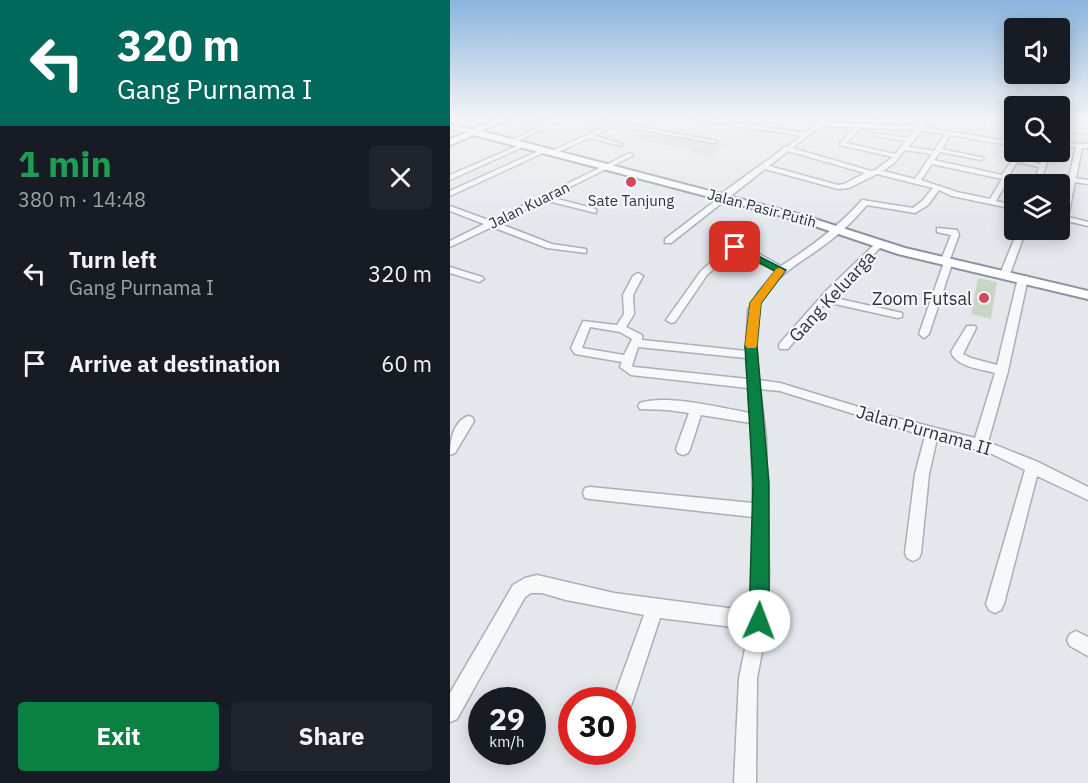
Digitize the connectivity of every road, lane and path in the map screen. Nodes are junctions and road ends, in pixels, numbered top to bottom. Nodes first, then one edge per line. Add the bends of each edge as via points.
1 (505, 154) edge
2 (543, 154) edge
3 (558, 154) edge
4 (779, 154) edge
5 (806, 154) edge
6 (886, 154) edge
7 (899, 154) edge
8 (936, 154) edge
9 (948, 154) edge
10 (1076, 154) edge
11 (630, 155) dead end
12 (897, 156) junction
13 (981, 158) dead end
14 (929, 161) junction
15 (1024, 162) edge
16 (1043, 162) edge
17 (764, 166) junction
18 (1042, 166) junction
19 (608, 167) junction
20 (874, 173) junction
21 (1040, 174) edge
22 (1004, 177) edge
23 (450, 178) edge
24 (1070, 179) joint
25 (917, 181) junction
26 (1004, 182) edge
27 (1088, 182) edge
28 (936, 189) junction
29 (451, 193) edge
30 (723, 197) junction
31 (544, 198) junction
32 (992, 202) junction
33 (1004, 205) edge
34 (450, 208) edge
35 (593, 211) dead end
36 (1070, 220) edge
37 (493, 224) junction
38 (1088, 224) edge
39 (838, 230) junction
40 (940, 230) dead end
41 (1018, 240) edge
42 (668, 241) dead end
43 (450, 244) edge
44 (879, 245) junction
45 (584, 251) dead end
46 (947, 260) junction
47 (450, 270) edge
48 (781, 270) junction
49 (1005, 274) junction
50 (638, 276) dead end
51 (1023, 278) junction
52 (479, 279) dead end
53 (1088, 295) edge
54 (824, 299) junction
55 (898, 315) dead end
56 (671, 320) dead end
57 (971, 328) dead end
58 (620, 329) junction
59 (924, 334) dead end
60 (636, 343) junction
61 (784, 346) dead end
62 (751, 355) junction
63 (628, 359) junction
64 (1002, 371) junction
65 (753, 384) junction
66 (644, 406) dead end
67 (696, 411) junction
68 (757, 419) junction
69 (468, 421) dead end
70 (932, 432) junction
71 (980, 446) junction
72 (450, 448) edge
73 (683, 449) dead end
74 (1033, 466) junction
75 (590, 493) dead end
76 (1088, 494) edge
77 (761, 511) junction
78 (913, 553) dead end
79 (995, 604) dead end
80 (654, 610) junction
81 (759, 621) junction
82 (628, 687) edge
83 (450, 712) edge
84 (745, 783) edge

1 - 23 street
2 - 29 street
3 - 19 highway, Jalan Pasir Putih
4 - 17 street
5 - 20 street
6 - 12 street
7 - 12 street
8 - 14 street
9 - 13 street
10 - 24 street
11 - 19 street, Jalan Kuaran
12 - 20 street
14 - 22 street
14 - 25 street
15 - 18 street
16 - 18 street
17 - 20 street via 838,187
17 - 30 street
18 - 21 street
19 - 30 highway, Jalan Pasir Putih
19 - 31 street, Jalan Kuaran
20 - 25 street
24 - 27 street
25 - 28 street
26 - 32 street
28 - 32 street
28 - 39 street via 915,211 867,202
30 - 39 highway, Jalan Pasir Putih
30 - 42 street
31 - 35 street
31 - 37 street, Jalan Kuaran
32 - 33 street
34 - 37 street
36 - 38 street
37 - 43 street, Jalan Kuaran
37 - 45 street via 550,246
39 - 44 highway, Jalan Pasir Putih
39 - 48 street
40 - 46 street via 955,235
41 - 49 street
44 - 46 highway, Jalan Pasir Putih
44 - 54 street, Gang Keluarga
46 - 49 highway, Jalan Pasir Putih
46 - 59 street
47 - 52 street
48 - 56 street via 734,247 704,273
48 - 62 street via 756,303
49 - 51 highway, Jalan Pasir Putih
50 - 58 street via 628,295 628,314
51 - 53 highway, Jalan Pasir Putih
51 - 64 street
54 - 55 street
54 - 61 street, Gang Keluarga
57 - 64 street via 958,356
58 - 60 street via 638,338
58 - 63 street via 587,323 576,348
60 - 62 street
60 - 63 street
62 - 65 street
63 - 65 street, Jalan Purnama II via 626,367 631,371
64 - 71 street
65 - 68 street
65 - 70 street, Jalan Purnama II via 780,387
66 - 67 street via 668,405
67 - 68 street
67 - 73 street
68 - 77 street
69 - 72 street
70 - 71 street, Jalan Purnama II
70 - 78 street via 922,474
71 - 74 street, Jalan Purnama II
74 - 76 street, Jalan Purnama II
74 - 79 street
75 - 77 street
77 - 81 street
80 - 81 street
80 - 82 street
80 - 83 street via 565,592 543,583 524,586
81 - 84 street via 747,678

